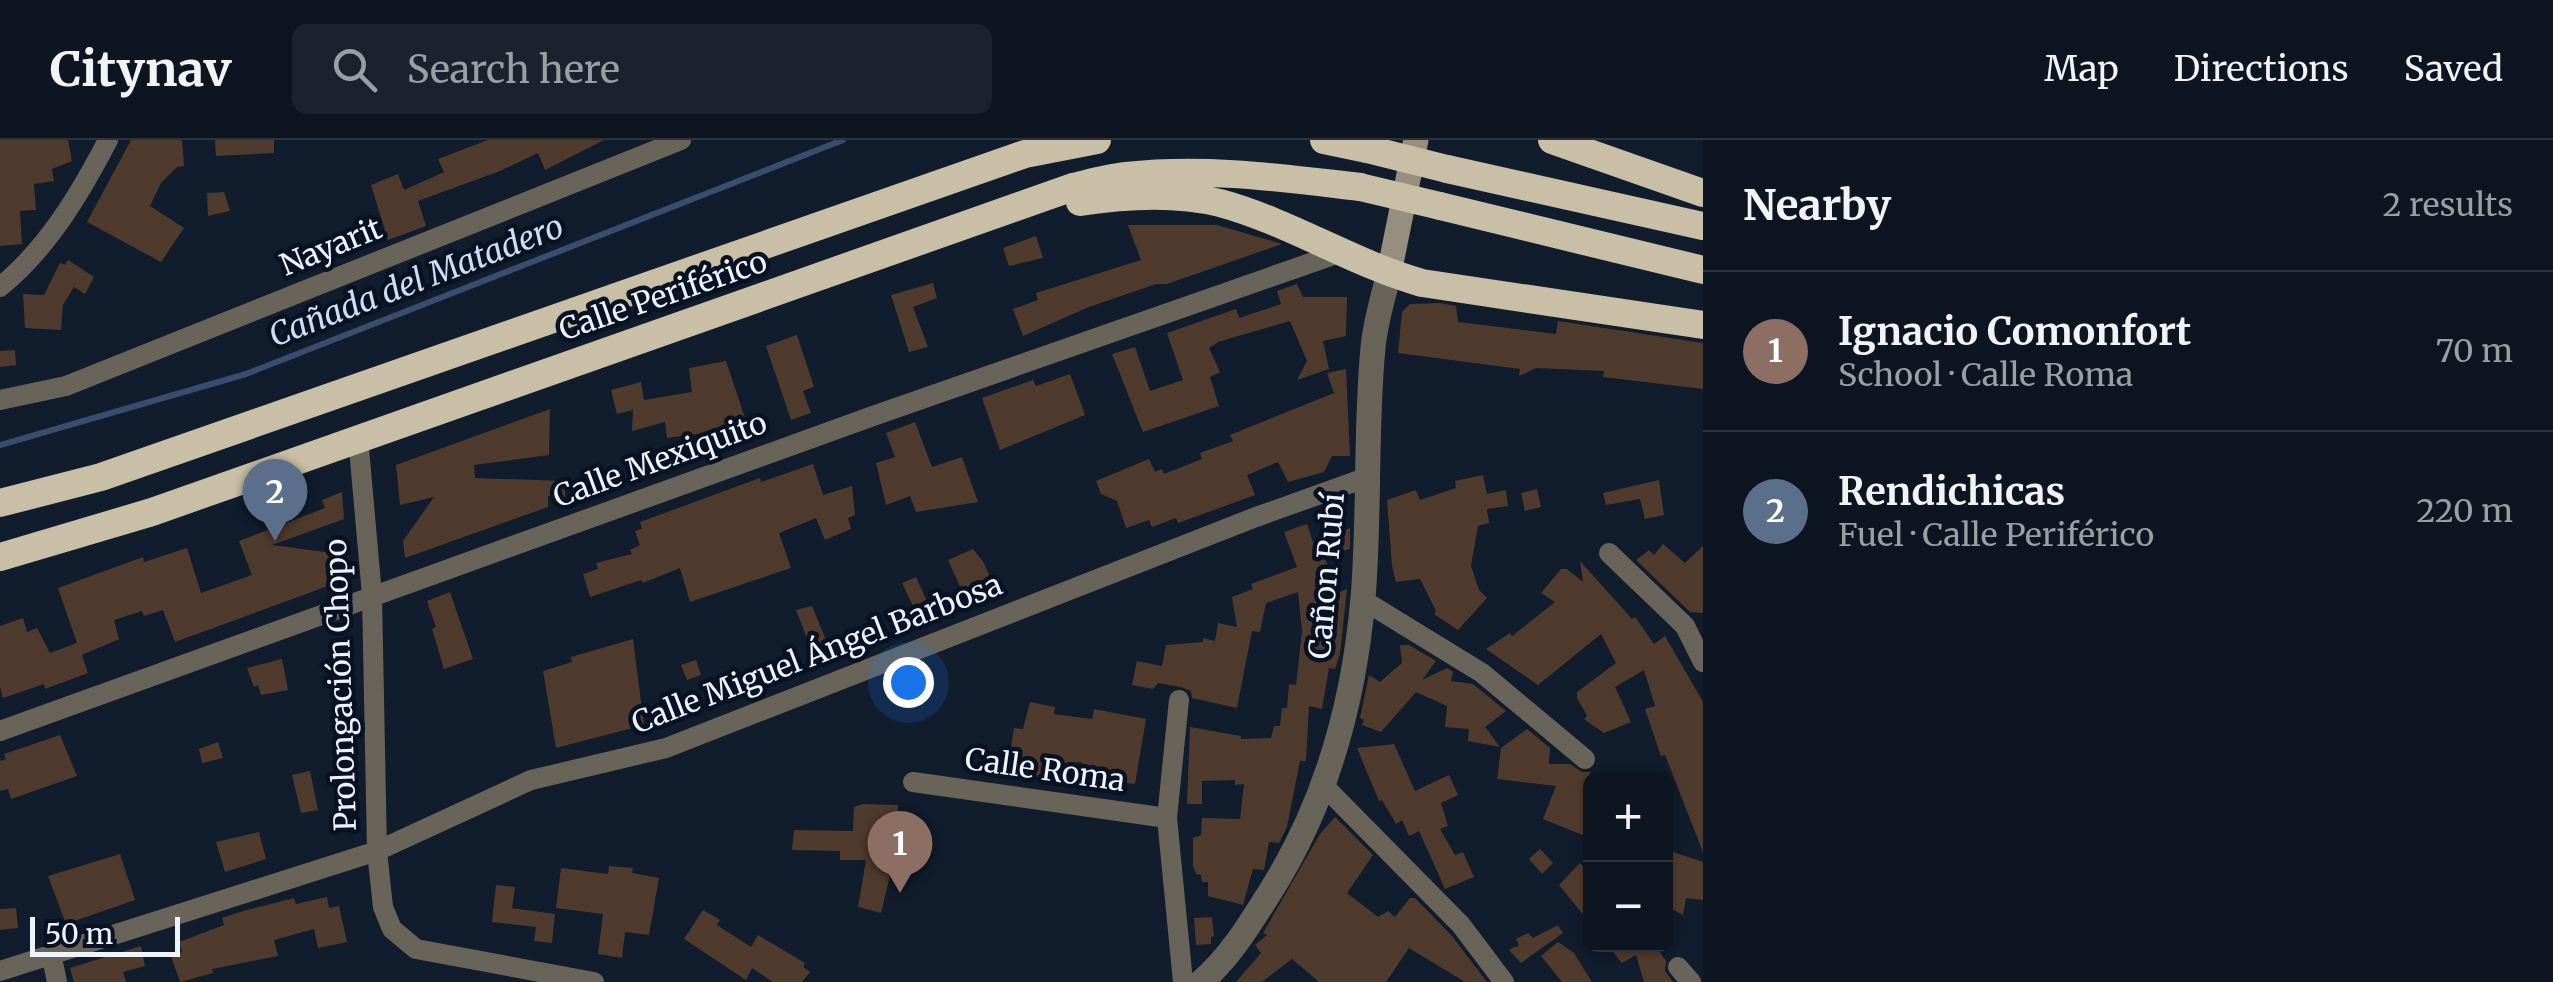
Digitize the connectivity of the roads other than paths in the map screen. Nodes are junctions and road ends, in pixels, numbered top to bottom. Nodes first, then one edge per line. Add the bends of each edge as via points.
1 (108, 140) edge
2 (681, 140) edge
3 (1054, 140) edge
4 (1096, 140) edge
5 (1324, 140) edge
6 (1416, 140) edge
7 (1552, 140) edge
8 (1025, 154) junction
9 (1703, 193) edge
10 (1703, 226) edge
11 (919, 242) junction
12 (1342, 252) junction
13 (1703, 270) edge
14 (1388, 274) junction
15 (0, 287) edge
16 (1703, 325) edge
17 (0, 400) edge
18 (358, 437) junction
19 (1368, 477) junction
20 (0, 503) edge
21 (1609, 553) dead end
22 (0, 557) edge
23 (372, 595) junction
24 (1363, 600) junction
25 (1694, 627) edge
26 (1703, 662) edge
27 (1179, 700) dead end
28 (0, 731) edge
29 (1585, 759) dead end
30 (914, 782) dead end
31 (1325, 787) junction
32 (1168, 818) junction
33 (377, 851) junction
34 (52, 953) junction
35 (0, 971) edge
36 (57, 982) edge
37 (594, 982) edge
38 (1183, 982) edge
39 (1201, 982) edge
40 (1504, 982) edge

1 - 15 street via 52,233
2 - 17 street, Nayarit via 66,386
3 - 8 highway
4 - 8 highway, Calle Periférico
5 - 10 highway, bridge
6 - 14 main road, Cañon Rubí
7 - 9 highway
8 - 20 highway, Calle Periférico via 101,476
11 - 12 highway via 1070,203 1154,196 1216,202
11 - 13 highway, Calle Periférico, bridge via 1055,193 1125,176 1234,174 1360,188
11 - 18 highway, Calle Periférico
12 - 14 highway
12 - 23 street, Calle Mexiquito
14 - 16 highway
14 - 19 street, Cañon Rubí via 1373,344
18 - 22 highway, Calle Periférico via 152,512
18 - 23 street, Prolongación Chopo
19 - 24 street, Cañon Rubí
19 - 33 street, Calle Miguel Ángel Barbosa via 666,748 531,780
21 - 25 street
23 - 28 street, Calle Mexiquito
23 - 33 street, Prolongación Chopo
24 - 29 street via 1482,673
24 - 31 street, Cañon Rubí via 1348,700
25 - 26 street
27 - 32 street
30 - 32 street, Calle Roma
31 - 39 street, Cañon Rubí via 1278,880
31 - 40 street via 1461,925
32 - 38 street
33 - 34 street, Calle Miguel Ángel Barbosa
33 - 37 street, Prolongación Chopo via 383,907 392,929 416,949
34 - 35 street, Calle Miguel Ángel Barbosa
34 - 36 street

